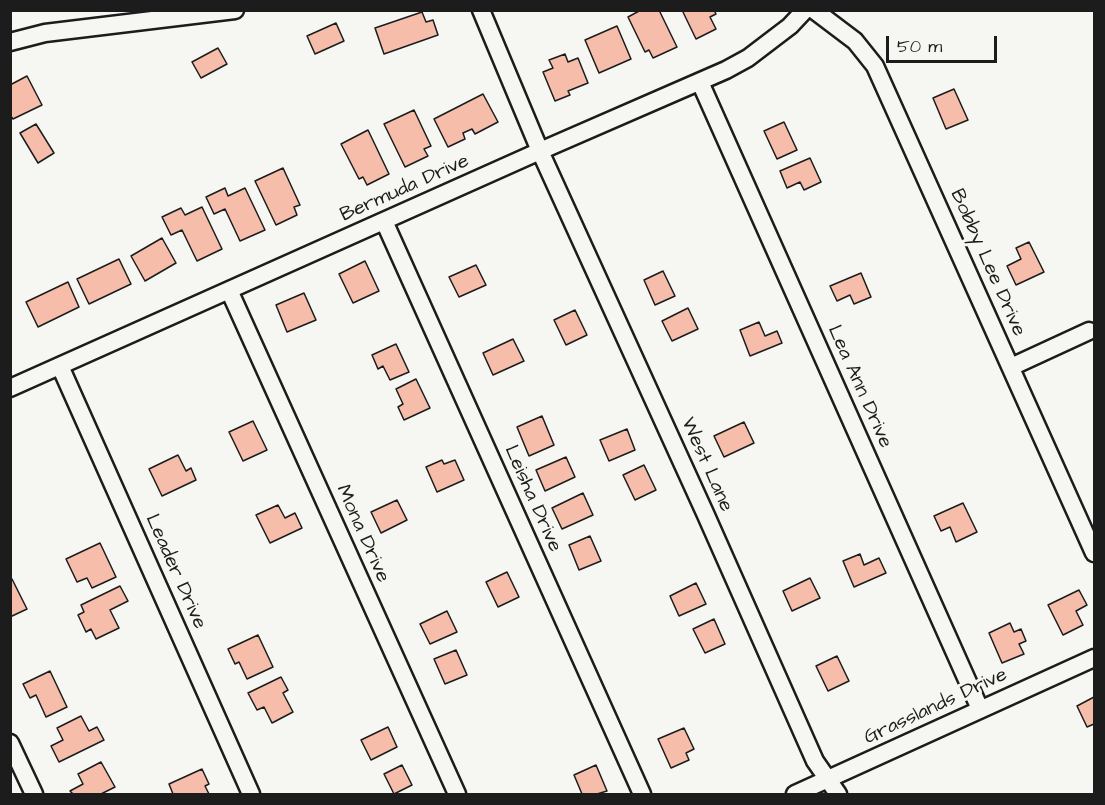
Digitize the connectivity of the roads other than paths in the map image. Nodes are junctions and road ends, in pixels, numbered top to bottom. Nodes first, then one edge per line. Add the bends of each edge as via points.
1 (235, 10) edge
2 (481, 10) edge
3 (805, 10) edge
4 (814, 10) edge
5 (10, 42) edge
6 (700, 81) junction
7 (540, 151) junction
8 (384, 221) junction
9 (229, 290) junction
10 (1089, 331) dead end
11 (60, 366) junction
12 (1011, 367) junction
13 (10, 388) edge
14 (1095, 552) edge
15 (1095, 658) edge
16 (980, 709) junction
17 (10, 743) edge
18 (828, 780) junction
19 (34, 795) edge
20 (251, 795) edge
21 (458, 795) edge
22 (642, 795) edge
23 (795, 795) edge
24 (838, 795) edge

1 - 5 street via 45,33
2 - 7 street, West Lane
3 - 6 street, Bermuda Drive via 748,58
4 - 12 street, Bobby Lee Drive via 855,40 875,66
6 - 7 street, Bermuda Drive
6 - 16 street, Lea Ann Drive
7 - 8 street, Bermuda Drive
7 - 18 street, West Lane via 815,762
8 - 9 street, Bermuda Drive
8 - 22 street, Leisha Drive
9 - 11 street, Bermuda Drive
9 - 21 street, Mona Drive
10 - 12 street
11 - 13 street, Bermuda Drive
11 - 20 street, Leader Drive
12 - 14 street, Bobby Lee Drive
15 - 16 street, Grasslands Drive
16 - 18 street, Grasslands Drive
17 - 19 street
18 - 23 street, Grasslands Drive
18 - 24 street, West Lane

